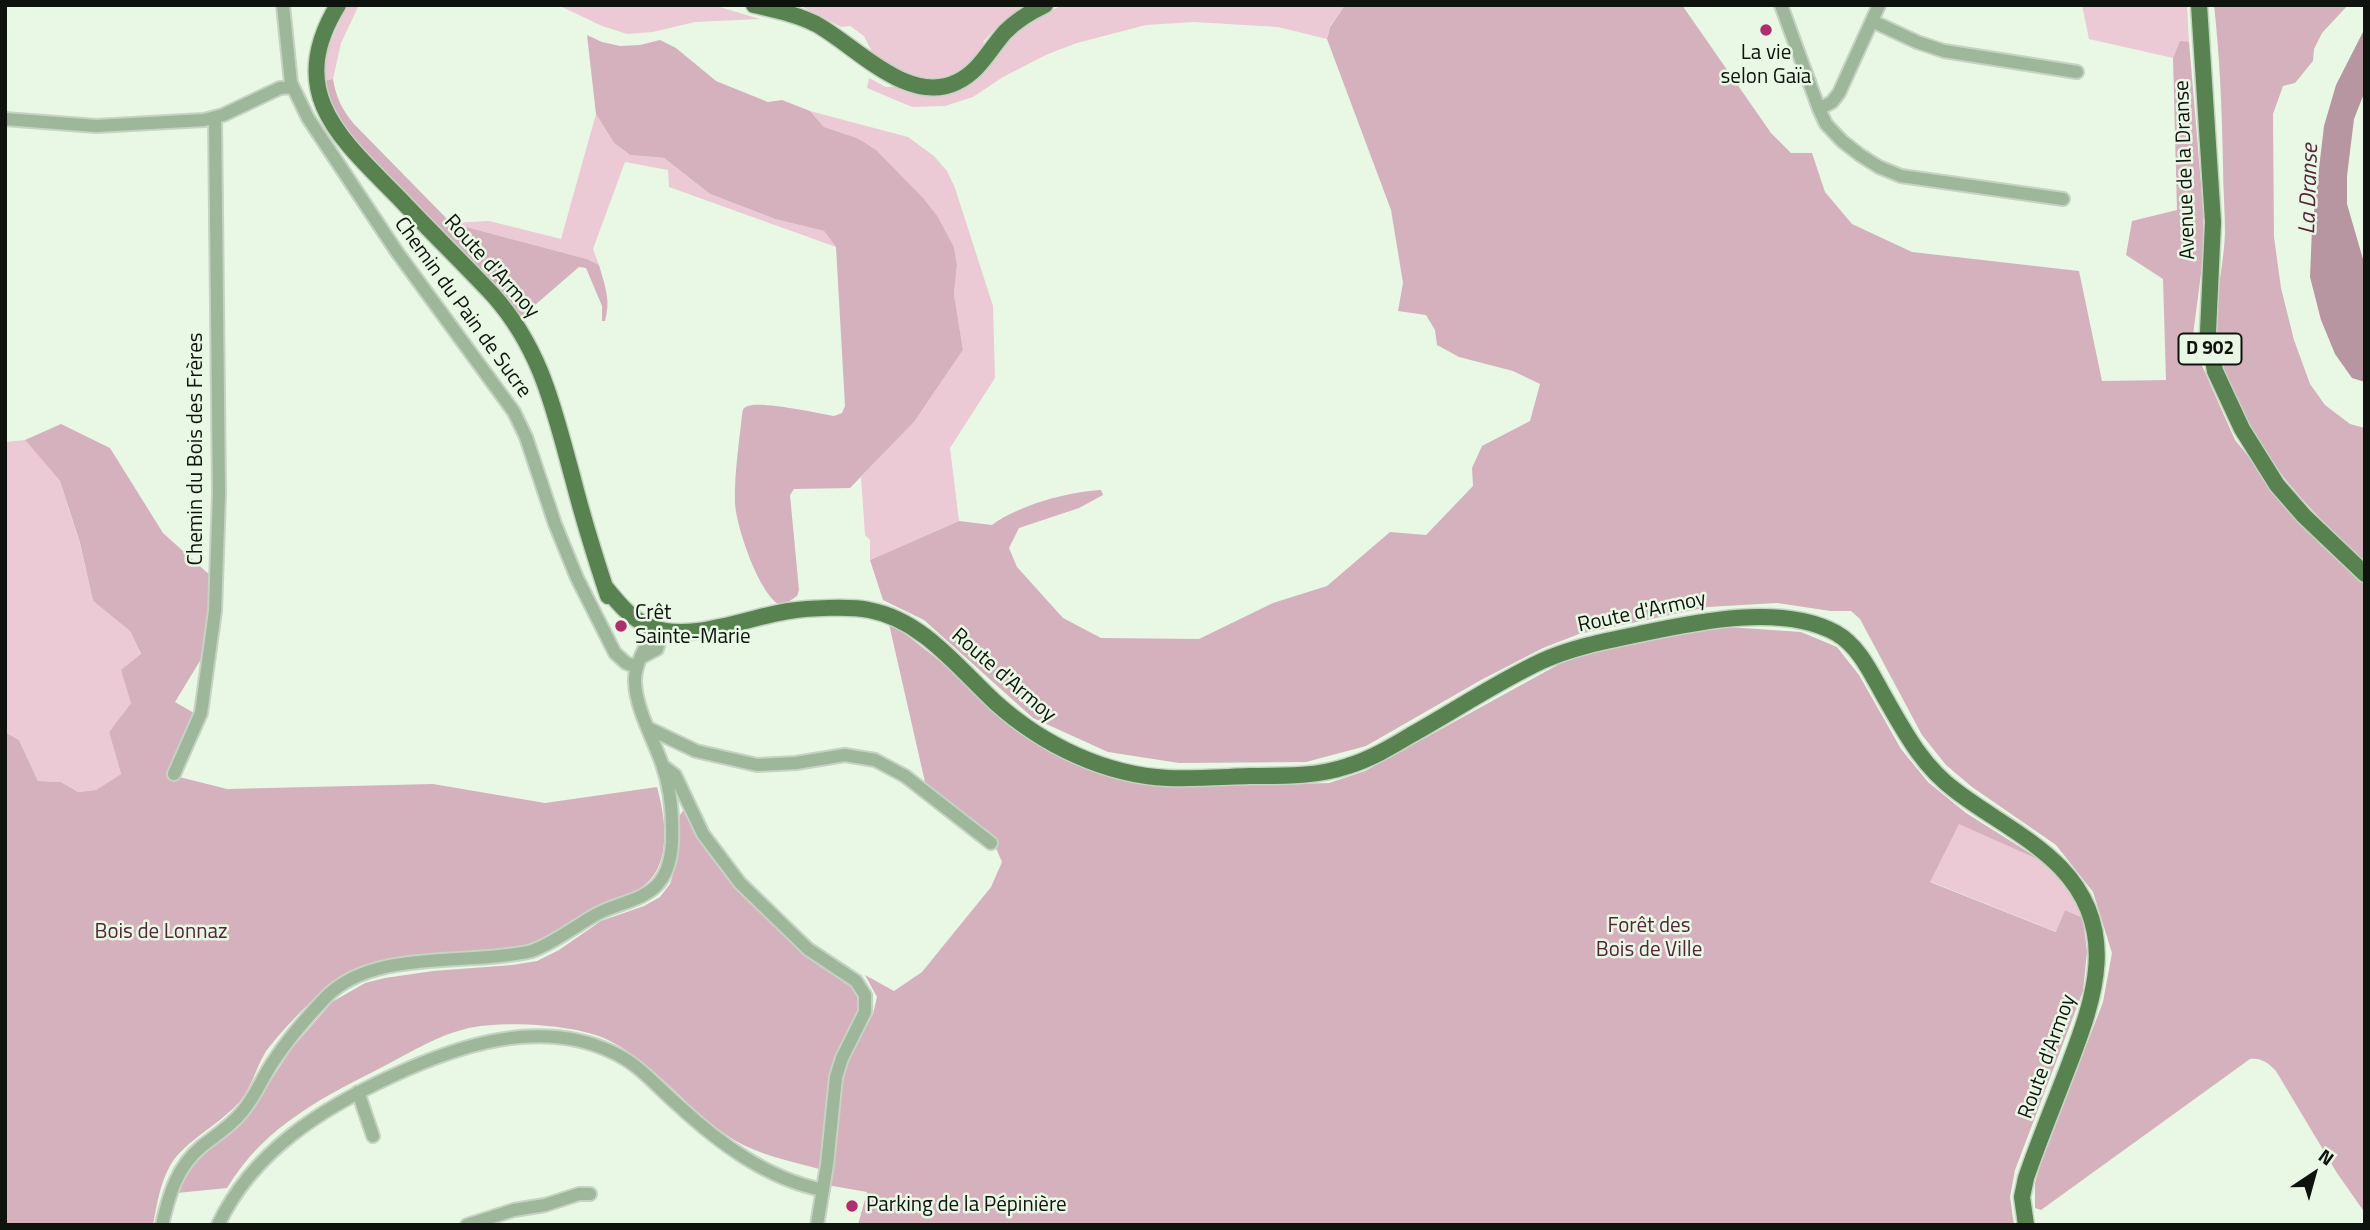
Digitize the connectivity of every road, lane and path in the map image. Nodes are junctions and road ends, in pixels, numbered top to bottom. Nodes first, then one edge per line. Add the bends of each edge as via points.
1 (283, 5) edge
2 (338, 5) edge
3 (754, 5) edge
4 (1045, 5) edge
5 (1781, 5) edge
6 (1879, 5) edge
7 (2199, 5) edge
8 (1871, 21) junction
9 (2077, 72) dead end
10 (293, 87) junction
11 (1819, 109) junction
12 (215, 118) junction
13 (5, 119) edge
14 (2063, 199) dead end
15 (2365, 573) edge
16 (658, 634) junction
17 (640, 662) junction
18 (648, 729) junction
19 (663, 766) junction
20 (174, 774) dead end
21 (991, 843) dead end
22 (358, 1092) junction
23 (373, 1136) dead end
24 (823, 1190) junction
25 (590, 1194) dead end
26 (162, 1225) edge
27 (218, 1225) edge
28 (467, 1225) edge
29 (817, 1225) edge
30 (2026, 1225) edge

1 - 10 street, Chemin du Pain de Sucre
2 - 16 main road, Route d'Armoy via 323,36 317,67 328,119 522,331 547,390 589,541 616,612 633,628
3 - 4 main road via 805,19 896,78 931,88 963,79 1006,31
5 - 11 street
6 - 8 street
7 - 15 main road, Avenue de la Dranse / D 902 via 2213,222 2208,332 2215,371 2242,429 2277,485
8 - 9 street via 1944,51
8 - 11 street via 1839,93
10 - 12 street via 280,88
10 - 17 street, Chemin du Pain de Sucre via 322,141 397,252 514,412 577,578 611,647 622,660
11 - 14 street via 1842,141 1890,172
12 - 13 street via 112,126
12 - 20 street, Chemin du Bois des Frères via 219,494 215,611 201,713
16 - 17 street via 645,645
16 - 30 main road, Route d'Armoy via 696,641 827,610 862,608 896,619 930,640 1033,733 1117,769 1168,778 1295,775 1342,769 1380,753 1542,661 1650,631 1749,617 1811,624 1837,634 1862,658 1930,768 2057,864 2075,884 2091,919 2098,961 2095,989 2026,1178 2022,1198
17 - 18 street via 636,689
18 - 19 street
18 - 21 street via 696,751 757,765 845,755 875,760 905,776
19 - 24 street via 675,775 703,834 740,883 808,949 856,981 865,995 865,1012 836,1077
19 - 26 street via 672,831 667,868 656,886 532,951 399,966 359,976 338,987 278,1054 239,1117 181,1169
22 - 23 street
22 - 24 street via 476,1043 524,1037 583,1041 640,1069 731,1150 779,1176
22 - 27 street via 324,1110 283,1141 247,1178
24 - 29 street
25 - 28 street

